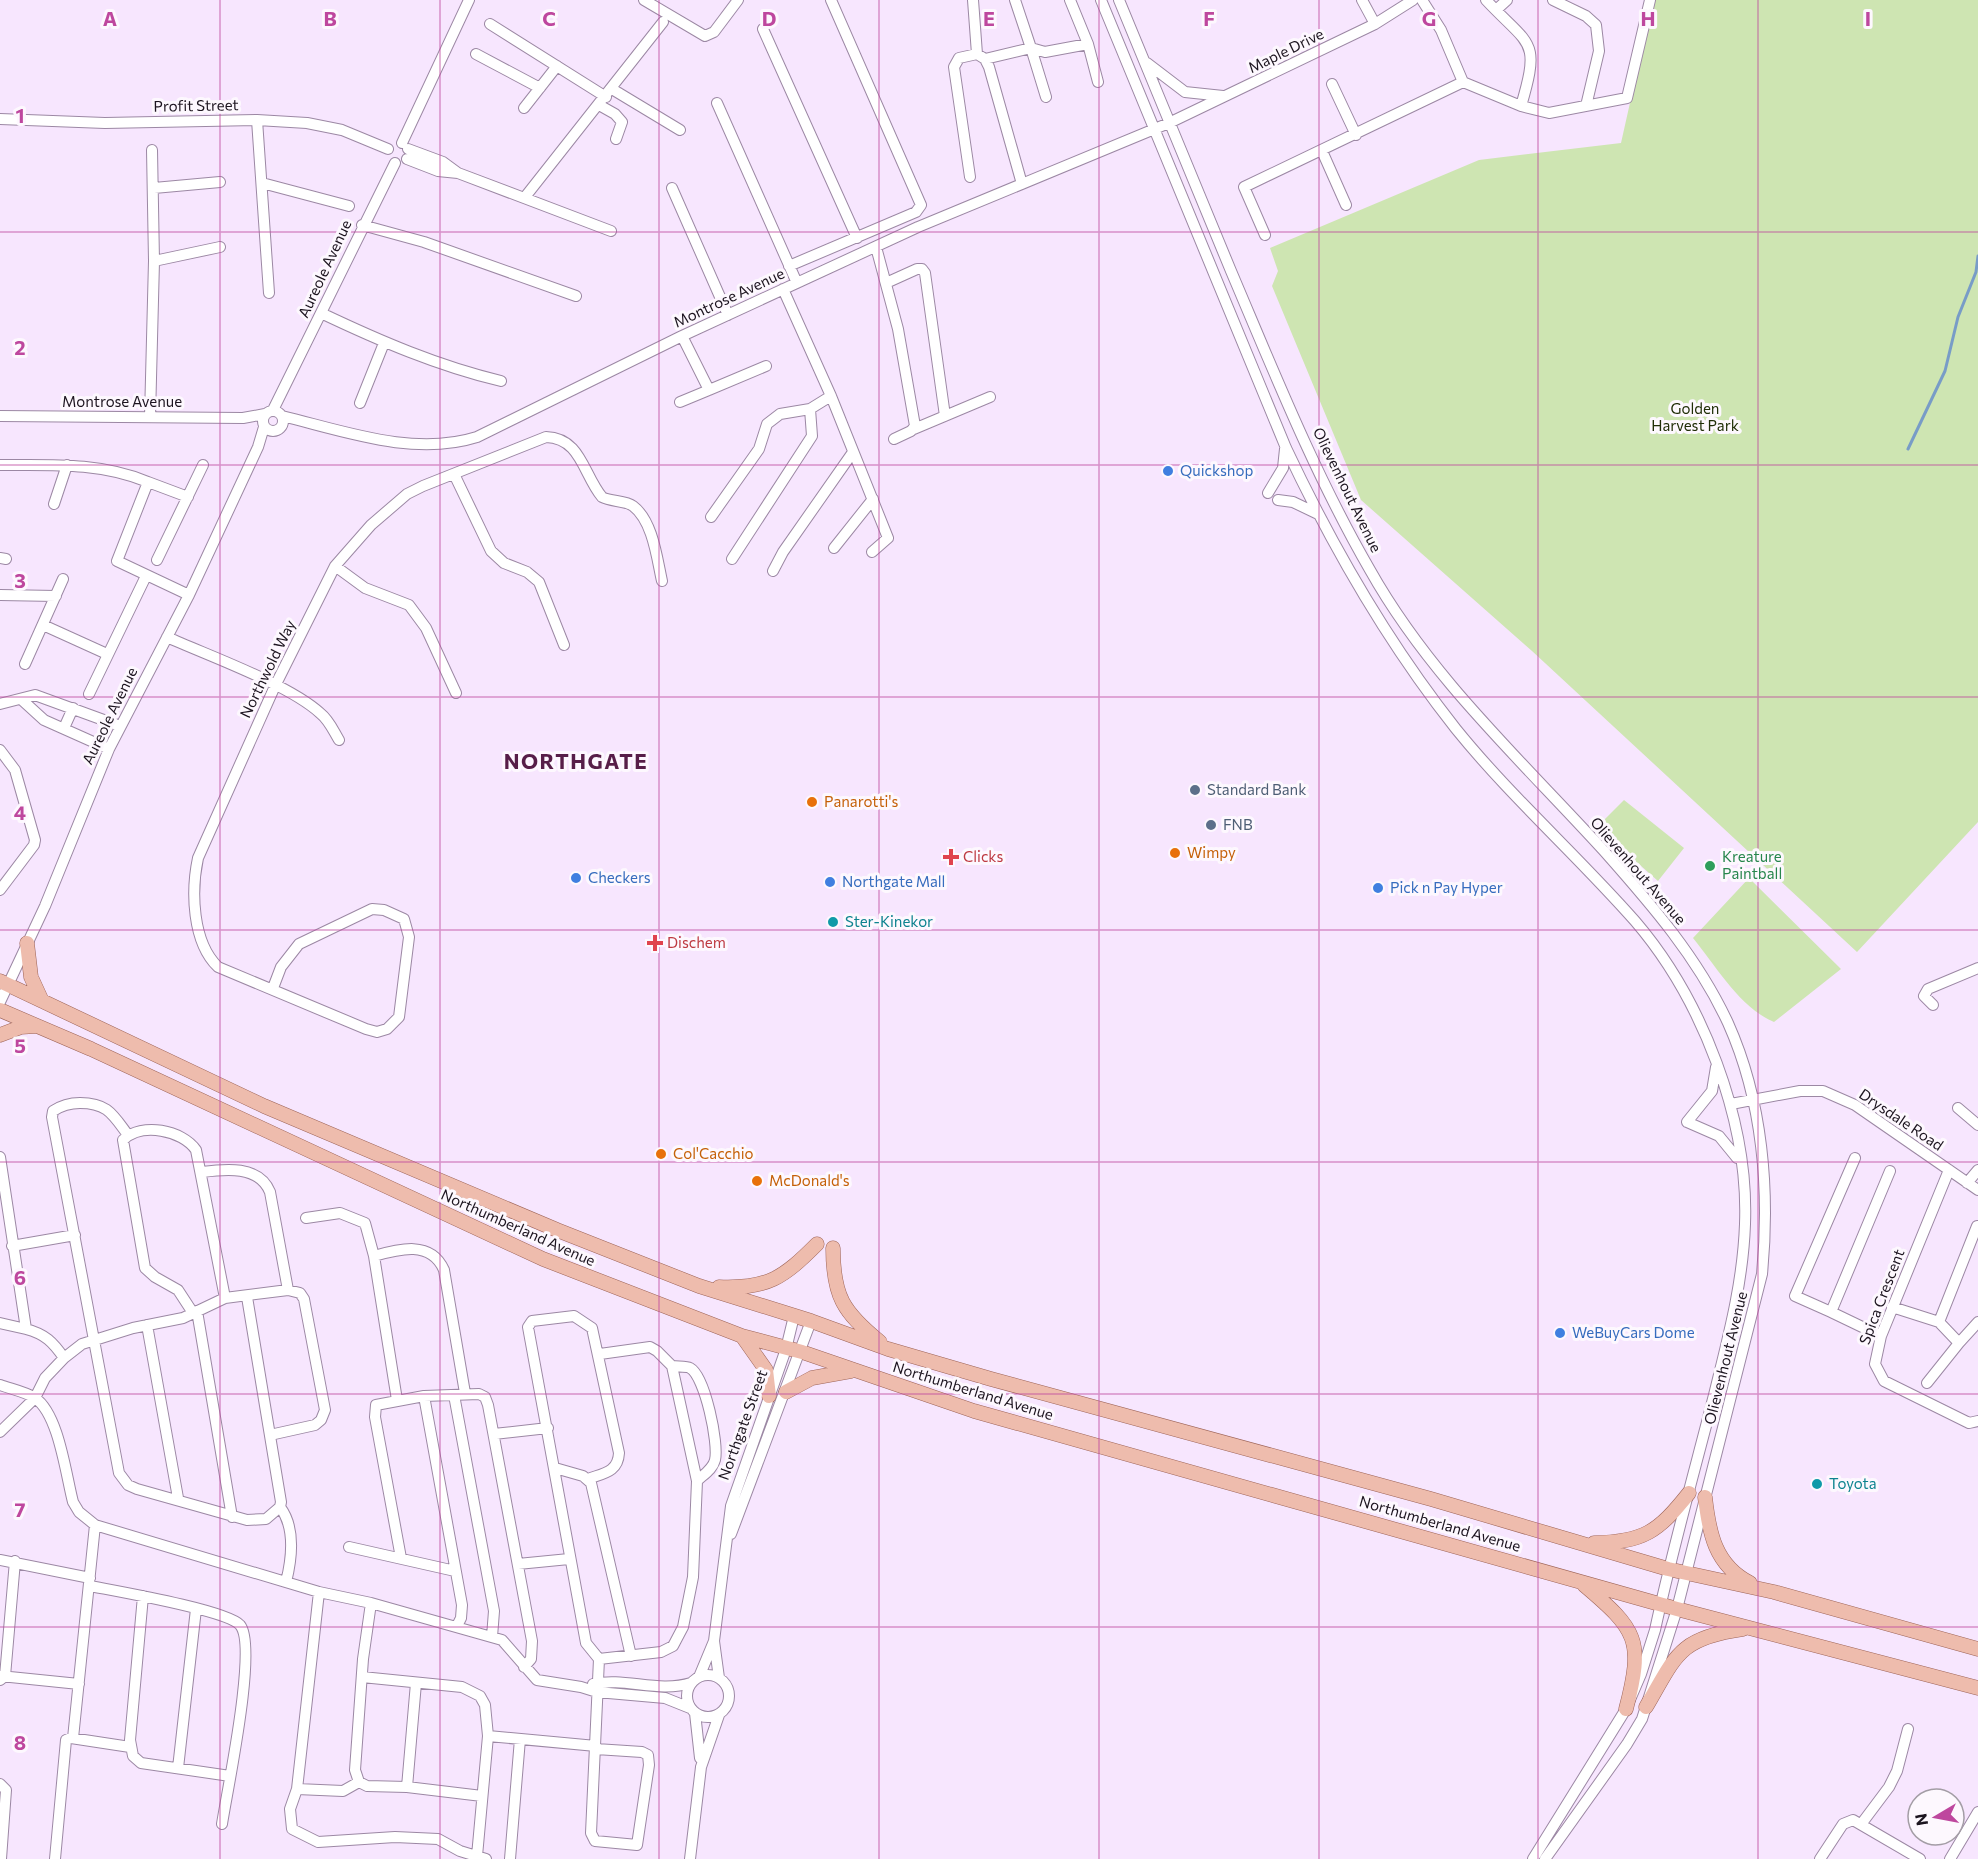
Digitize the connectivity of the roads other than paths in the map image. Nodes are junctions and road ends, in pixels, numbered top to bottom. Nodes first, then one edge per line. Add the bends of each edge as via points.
1 (469, 0) edge
2 (738, 0) edge
3 (831, 0) edge
4 (973, 0) edge
5 (1016, 0) edge
6 (1070, 0) edge
7 (1101, 0) edge
8 (1362, 0) edge
9 (1413, 0) edge
10 (1422, 0) edge
11 (1486, 0) edge
12 (1507, 0) edge
13 (1553, 0) edge
14 (1650, 0) edge
15 (650, 1) edge
16 (1122, 1) edge
17 (1496, 10) junction
18 (663, 22) dead end
19 (490, 24) dead end
20 (1375, 24) junction
21 (763, 29) dead end
22 (1088, 44) junction
23 (1031, 48) junction
24 (476, 54) dead end
25 (981, 56) junction
26 (1144, 61) junction
27 (557, 66) junction
28 (1098, 82) dead end
29 (1463, 82) junction
30 (1332, 84) dead end
31 (540, 88) junction
32 (1226, 96) junction
33 (605, 97) junction
34 (1046, 97) dead end
35 (717, 103) dead end
36 (1521, 106) junction
37 (1586, 106) junction
38 (525, 108) dead end
39 (0, 119) edge
40 (257, 120) junction
41 (1169, 123) junction
42 (680, 130) dead end
43 (1154, 130) junction
44 (1356, 135) junction
45 (616, 139) dead end
46 (388, 149) junction
47 (152, 150) dead end
48 (405, 150) junction
49 (1322, 151) junction
50 (395, 163) junction
51 (970, 177) dead end
52 (220, 182) dead end
53 (262, 183) junction
54 (1022, 184) junction
55 (154, 188) junction
56 (672, 188) dead end
57 (525, 197) junction
58 (1346, 205) dead end
59 (349, 206) dead end
60 (362, 225) junction
61 (611, 231) dead end
62 (1265, 235) dead end
63 (857, 238) junction
64 (876, 246) junction
65 (220, 248) dead end
66 (154, 261) junction
67 (789, 266) junction
68 (797, 283) junction
69 (886, 284) junction
70 (783, 289) junction
71 (269, 293) dead end
72 (576, 296) dead end
73 (321, 313) junction
74 (728, 315) junction
75 (682, 336) junction
76 (384, 343) junction
77 (766, 366) dead end
78 (501, 381) dead end
79 (709, 390) junction
80 (831, 396) junction
81 (990, 397) dead end
82 (680, 402) dead end
83 (360, 403) dead end
84 (810, 409) junction
85 (0, 416) edge
86 (945, 416) junction
87 (150, 417) junction
88 (272, 420) junction
89 (914, 429) junction
90 (894, 440) dead end
91 (1286, 448) junction
92 (853, 452) junction
93 (0, 465) edge
94 (66, 465) junction
95 (203, 465) dead end
96 (454, 474) junction
97 (148, 482) junction
98 (1268, 493) dead end
99 (188, 497) junction
100 (873, 499) junction
101 (1278, 500) dead end
102 (54, 504) dead end
103 (1317, 513) junction
104 (711, 517) dead end
105 (834, 548) dead end
106 (872, 552) dead end
107 (732, 559) dead end
108 (157, 560) dead end
109 (335, 566) junction
110 (773, 571) dead end
111 (146, 576) junction
112 (63, 579) dead end
113 (662, 581) dead end
114 (0, 595) edge
115 (189, 595) junction
116 (56, 596) junction
117 (43, 625) junction
118 (167, 637) junction
119 (564, 645) dead end
120 (107, 654) junction
121 (25, 664) dead end
122 (275, 686) junction
123 (456, 693) dead end
124 (88, 694) dead end
125 (21, 699) junction
126 (0, 704) edge
127 (73, 708) junction
128 (120, 726) junction
129 (64, 728) junction
130 (339, 740) dead end
131 (109, 749) junction
132 (0, 750) edge
133 (0, 890) edge
134 (27, 944) junction
135 (1978, 968) edge
136 (4, 983) edge
137 (273, 988) junction
138 (42, 1001) junction
139 (0, 1002) edge
140 (1933, 1005) dead end
141 (0, 1010) edge
142 (38, 1026) junction
143 (0, 1035) edge
144 (1715, 1061) junction
145 (1753, 1099) junction
146 (1731, 1104) junction
147 (1959, 1108) dead end
148 (1978, 1125) edge
149 (128, 1135) junction
150 (1855, 1158) dead end
151 (1741, 1163) junction
152 (1, 1164) edge
153 (1948, 1170) junction
154 (1978, 1170) edge
155 (1890, 1171) dead end
156 (202, 1172) junction
157 (1967, 1183) junction
158 (1978, 1190) edge
159 (306, 1218) dead end
160 (1977, 1226) edge
161 (75, 1235) junction
162 (817, 1244) dead end
163 (12, 1246) junction
164 (833, 1248) dead end
165 (374, 1256) junction
166 (699, 1286) junction
167 (288, 1290) junction
168 (247, 1297) junction
169 (225, 1298) junction
170 (1892, 1307) junction
171 (195, 1312) junction
172 (1831, 1312) junction
173 (794, 1316) junction
174 (811, 1321) junction
175 (1940, 1322) junction
176 (1978, 1322) edge
177 (0, 1323) edge
178 (147, 1325) junction
179 (26, 1329) junction
180 (742, 1336) junction
181 (1881, 1336) junction
182 (96, 1339) junction
183 (1959, 1343) junction
184 (786, 1348) junction
185 (888, 1349) junction
186 (802, 1352) junction
187 (600, 1354) junction
188 (64, 1358) junction
189 (672, 1366) junction
190 (856, 1371) junction
191 (1927, 1383) dead end
192 (0, 1385) edge
193 (786, 1392) junction
194 (465, 1393) junction
195 (454, 1395) junction
196 (424, 1396) junction
197 (769, 1396) junction
198 (35, 1398) junction
199 (397, 1400) junction
200 (1973, 1422) edge
201 (548, 1428) junction
202 (0, 1432) edge
203 (494, 1434) junction
204 (270, 1436) junction
205 (555, 1468) junction
206 (588, 1479) junction
207 (697, 1481) junction
208 (1689, 1493) junction
209 (1705, 1497) junction
210 (178, 1498) junction
211 (280, 1507) junction
212 (232, 1517) junction
213 (95, 1526) junction
214 (1583, 1543) junction
215 (727, 1545) junction
216 (349, 1547) dead end
217 (401, 1558) junction
218 (568, 1559) junction
219 (0, 1560) edge
220 (15, 1561) junction
221 (518, 1564) junction
222 (1668, 1569) junction
223 (455, 1572) junction
224 (1685, 1573) junction
225 (90, 1582) junction
226 (286, 1582) junction
227 (1579, 1582) junction
228 (319, 1592) junction
229 (1774, 1592) junction
230 (143, 1596) junction
231 (371, 1603) junction
232 (1660, 1604) junction
233 (196, 1609) junction
234 (1677, 1609) junction
235 (457, 1626) junction
236 (1750, 1628) junction
237 (492, 1637) junction
238 (714, 1641) junction
239 (1978, 1649) edge
240 (631, 1656) junction
241 (599, 1659) junction
242 (524, 1667) junction
243 (2, 1677) edge
244 (362, 1677) junction
245 (719, 1678) junction
246 (695, 1680) junction
247 (416, 1683) junction
248 (79, 1684) junction
249 (597, 1688) junction
250 (1978, 1688) edge
251 (656, 1692) junction
252 (1646, 1707) junction
253 (1626, 1709) junction
254 (693, 1711) junction
255 (719, 1715) junction
256 (1908, 1729) dead end
257 (488, 1736) junction
258 (73, 1738) junction
259 (520, 1739) junction
260 (130, 1747) junction
261 (596, 1748) junction
262 (701, 1767) junction
263 (178, 1768) junction
264 (230, 1776) junction
265 (359, 1782) junction
266 (0, 1784) edge
267 (407, 1787) junction
268 (297, 1789) junction
269 (482, 1796) junction
270 (1978, 1812) edge
271 (222, 1824) dead end
272 (1862, 1824) junction
273 (482, 1858) edge
274 (1, 1859) edge
275 (55, 1859) edge
276 (510, 1859) edge
277 (690, 1859) edge
278 (1533, 1859) edge
279 (1545, 1859) edge
280 (1820, 1859) edge
281 (1920, 1859) edge
282 (1950, 1859) edge

1 - 48 street
2 - 15 street via 714,32 705,36
3 - 63 street via 921,201 916,212
4 - 25 street
5 - 23 street
6 - 22 street
7 - 43 street, Olievenhout Avenue
8 - 20 street
9 - 20 street, Maple Drive
10 - 29 street via 1441,30
11 - 17 street
12 - 17 street
13 - 37 street via 1596,25 1599,51
14 - 37 street via 1627,98
16 - 26 street, Olievenhout Avenue
17 - 36 street via 1524,36 1528,47 1532,69
18 - 33 street
19 - 27 street
20 - 32 street, Maple Drive
21 - 63 street
22 - 23 street via 1045,52
22 - 28 street
23 - 25 street
23 - 34 street
24 - 31 street
25 - 51 street via 959,58 954,67
25 - 54 street
26 - 32 street via 1185,92
26 - 41 street, Olievenhout Avenue
27 - 31 street
27 - 33 street
29 - 36 street
29 - 44 street
30 - 44 street
31 - 38 street
32 - 41 street, Maple Drive
33 - 42 street
33 - 45 street via 622,123
33 - 57 street
35 - 67 street
36 - 37 street via 1556,114
39 - 40 street, Profit Street via 105,123
40 - 46 street, Profit Street via 342,130
40 - 53 street
41 - 43 street, Maple Drive
41 - 145 street, Olievenhout Avenue via 1274,373 1371,572 1474,714 1653,906 1690,957 1729,1025
43 - 54 street, Montrose Avenue
43 - 91 street, Olievenhout Avenue
44 - 49 street
46 - 48 street via 393,143
46 - 50 street via 389,158
47 - 55 street
48 - 50 street via 401,163
48 - 57 street
49 - 58 street
49 - 62 street via 1244,187
50 - 60 street, Aureole Avenue
52 - 55 street
53 - 59 street
53 - 71 street
54 - 64 street, Montrose Avenue
55 - 66 street
56 - 74 street
57 - 61 street
60 - 72 street via 424,242
60 - 73 street, Aureole Avenue
63 - 67 street
64 - 68 street, Montrose Avenue
64 - 69 street
65 - 66 street
66 - 87 street
67 - 68 street
68 - 70 street, Montrose Avenue
69 - 86 street via 917,269 925,273
69 - 89 street via 900,338
70 - 74 street, Montrose Avenue
70 - 80 street
73 - 76 street
73 - 88 street, Aureole Avenue
74 - 75 street, Montrose Avenue
75 - 79 street
75 - 88 street, Montrose Avenue via 465,441 414,444
76 - 78 street via 466,373
76 - 83 street
77 - 79 street
79 - 82 street
80 - 84 street
80 - 92 street
81 - 86 street
84 - 104 street via 780,414 767,424 759,449
84 - 107 street via 812,436
85 - 87 street, Montrose Avenue
86 - 89 street
87 - 88 street, Montrose Avenue
88 - 115 street, Aureole Avenue
89 - 90 street
91 - 98 street via 1283,468
91 - 103 street, Olievenhout Avenue
92 - 100 street
92 - 110 street
93 - 94 street
94 - 97 street via 110,469
94 - 102 street
95 - 99 street
96 - 109 street, Northwold Way via 407,494 371,525
96 - 113 street, Northwold Way via 546,437 557,437 573,447 602,496 635,508 652,539
96 - 119 street via 491,551 504,563 527,572 539,582
97 - 99 street
97 - 111 street via 117,561
99 - 108 street
100 - 105 street
100 - 106 street via 888,538
101 - 103 street
103 - 144 street, Olievenhout Avenue via 1368,603 1458,731 1636,923 1676,977
109 - 122 street, Northwold Way
109 - 123 street via 365,588 409,605 426,628
111 - 115 street
111 - 120 street
112 - 116 street
114 - 116 street
115 - 118 street, Aureole Avenue
116 - 117 street
117 - 120 street
117 - 121 street
118 - 122 street
118 - 128 street, Aureole Avenue
120 - 124 street
122 - 130 street via 323,715
122 - 137 street, Northwold Way via 198,858 194,886 202,942 212,960 226,971
125 - 126 street
125 - 127 street via 35,695
125 - 129 street via 44,720
127 - 128 street
127 - 129 street
128 - 131 street, Aureole Avenue
129 - 131 street
131 - 134 street, Aureole Avenue
132 - 133 street via 15,770 35,840
134 - 136 street, Aureole Avenue
134 - 138 main road via 31,977
135 - 140 street via 1920,993
136 - 138 main road, Northumberland Avenue
136 - 139 street, Aureole Avenue
137 - 137 street, Northwold Way via 281,967 299,944 362,913 384,910 404,920 408,927 399,1017 387,1029 377,1032 351,1025
138 - 166 main road, Northumberland Avenue via 264,1106
141 - 142 main road, Northumberland Avenue
142 - 143 main road
142 - 180 main road, Northumberland Avenue via 543,1259
144 - 146 street, Olievenhout Avenue
144 - 151 street via 1712,1091 1687,1122 1719,1136
145 - 146 street, Drysdale Road
145 - 153 street, Drysdale Road via 1800,1091 1823,1092 1843,1099
145 - 209 street, Olievenhout Avenue via 1766,1181 1762,1274
146 - 151 street, Olievenhout Avenue
147 - 148 street
149 - 156 street via 164,1130 189,1141 199,1157
149 - 161 street via 101,1105 70,1103 53,1111
149 - 171 street via 123,1140 145,1268 178,1290
150 - 172 street via 1795,1296
151 - 208 street, Olievenhout Avenue via 1745,1222 1738,1299
152 - 163 street
153 - 157 street, Drysdale Road
153 - 170 street, Spica Crescent
154 - 157 street
155 - 172 street
156 - 167 street via 233,1168 265,1182
156 - 169 street
157 - 158 street, Drysdale Road
159 - 165 street via 340,1213 360,1220
160 - 175 street
161 - 163 street
161 - 182 street
162 - 166 main road via 793,1268 762,1285
163 - 179 street
164 - 185 main road via 833,1272 843,1306 855,1322
165 - 194 street via 411,1248 440,1261
165 - 199 street
166 - 173 main road, Northumberland Avenue
167 - 168 street
167 - 204 street via 300,1293 304,1299 325,1410 315,1425
168 - 169 street
168 - 204 street
169 - 171 street
170 - 175 street
170 - 181 street, Spica Crescent
171 - 178 street
171 - 212 street
172 - 181 street
173 - 174 main road, Northumberland Avenue
173 - 184 street, Northgate Street
174 - 185 main road, Northumberland Avenue
174 - 186 street, Northgate Street
175 - 183 street
176 - 183 street
177 - 179 street
178 - 182 street
178 - 210 street
179 - 188 street via 54,1343
180 - 184 main road, Northumberland Avenue
180 - 197 main road via 766,1370
181 - 200 street, Spica Crescent via 1875,1364 1884,1381
182 - 188 street
182 - 210 street via 119,1473 128,1485
183 - 191 street
184 - 186 main road, Northumberland Avenue
184 - 197 street, Northgate Street
185 - 214 main road, Northumberland Avenue
186 - 190 main road, Northumberland Avenue
186 - 193 street, Northgate Street
187 - 189 street via 650,1347
187 - 201 street via 592,1328 583,1320 574,1316 532,1321 528,1327
187 - 206 street via 619,1453 613,1470
188 - 198 street via 45,1378
189 - 207 street
189 - 207 street via 691,1368 702,1380 716,1459
190 - 193 main road via 812,1378
190 - 227 main road, Northumberland Avenue via 974,1411
192 - 198 street
193 - 215 street, Northgate Street
194 - 195 street
194 - 203 street via 484,1397
195 - 196 street
195 - 237 street via 494,1611
196 - 199 street
196 - 223 street
197 - 215 street, Northgate Street via 734,1494
198 - 202 street
198 - 213 street via 56,1434 73,1503
199 - 217 street via 376,1405 375,1417
201 - 203 street
201 - 205 street
203 - 221 street
204 - 211 street
205 - 206 street
205 - 218 street
206 - 240 street via 595,1495
207 - 240 street via 693,1577 683,1628 670,1648
208 - 214 main road via 1664,1523 1648,1534 1627,1541
208 - 222 street, Olievenhout Avenue
209 - 224 street, Olievenhout Avenue
209 - 229 main road via 1708,1525 1719,1556 1739,1577
210 - 212 street
211 - 212 street via 266,1519
211 - 226 street via 287,1516 290,1532 291,1559
213 - 225 street
213 - 226 street
214 - 222 main road, Northumberland Avenue
215 - 238 street, Northgate Street
216 - 217 street
217 - 223 street
218 - 221 street
218 - 241 street via 586,1643
219 - 220 street
220 - 225 street
220 - 243 street
221 - 242 street via 533,1646 531,1659
222 - 224 main road, Northumberland Avenue
222 - 232 street, Olievenhout Avenue
223 - 235 street via 463,1612
224 - 229 main road, Northumberland Avenue
224 - 234 street, Olievenhout Avenue
225 - 230 street
225 - 248 street
226 - 228 street
227 - 232 main road, Northumberland Avenue
227 - 253 main road via 1613,1609 1631,1638 1635,1675
228 - 231 street
228 - 268 street
229 - 239 main road, Northumberland Avenue
230 - 233 street
230 - 260 street
231 - 235 street
231 - 244 street
232 - 234 main road, Northumberland Avenue
232 - 253 street, Olievenhout Avenue via 1641,1674
233 - 263 street
233 - 264 street via 238,1623 244,1631 244,1682
234 - 236 main road, Northumberland Avenue
234 - 252 street, Olievenhout Avenue
235 - 237 street
236 - 250 main road, Northumberland Avenue
236 - 252 main road via 1717,1633 1688,1645 1672,1659
237 - 242 street via 509,1645
238 - 245 street, Northgate Street
238 - 246 street, Northgate Street
240 - 241 street
241 - 249 street
242 - 249 street via 537,1680
243 - 248 street
244 - 247 street
244 - 265 street via 356,1770
245 - 246 street via 712,1675
245 - 255 street via 730,1695
246 - 251 street
246 - 254 street via 687,1694
247 - 257 street via 462,1687 480,1696 485,1705
247 - 267 street
248 - 258 street
249 - 251 street
249 - 261 street
251 - 254 street
252 - 279 street, Olievenhout Avenue via 1628,1744
253 - 278 street, Olievenhout Avenue
254 - 255 street via 708,1718
254 - 262 street
255 - 262 street
256 - 272 street via 1893,1779
257 - 259 street
257 - 269 street
258 - 260 street
258 - 275 street via 66,1740
259 - 261 street
259 - 276 street
260 - 263 street via 141,1763
261 - 261 street via 592,1838 637,1845 648,1755
262 - 277 street
263 - 264 street
264 - 271 street
265 - 267 street via 368,1786
265 - 268 street via 343,1791
266 - 274 street via 6,1790
267 - 269 street
268 - 273 street via 292,1799 292,1829 309,1839 341,1842 432,1838
269 - 273 street
270 - 282 street
272 - 280 street via 1854,1820 1843,1824
272 - 281 street

